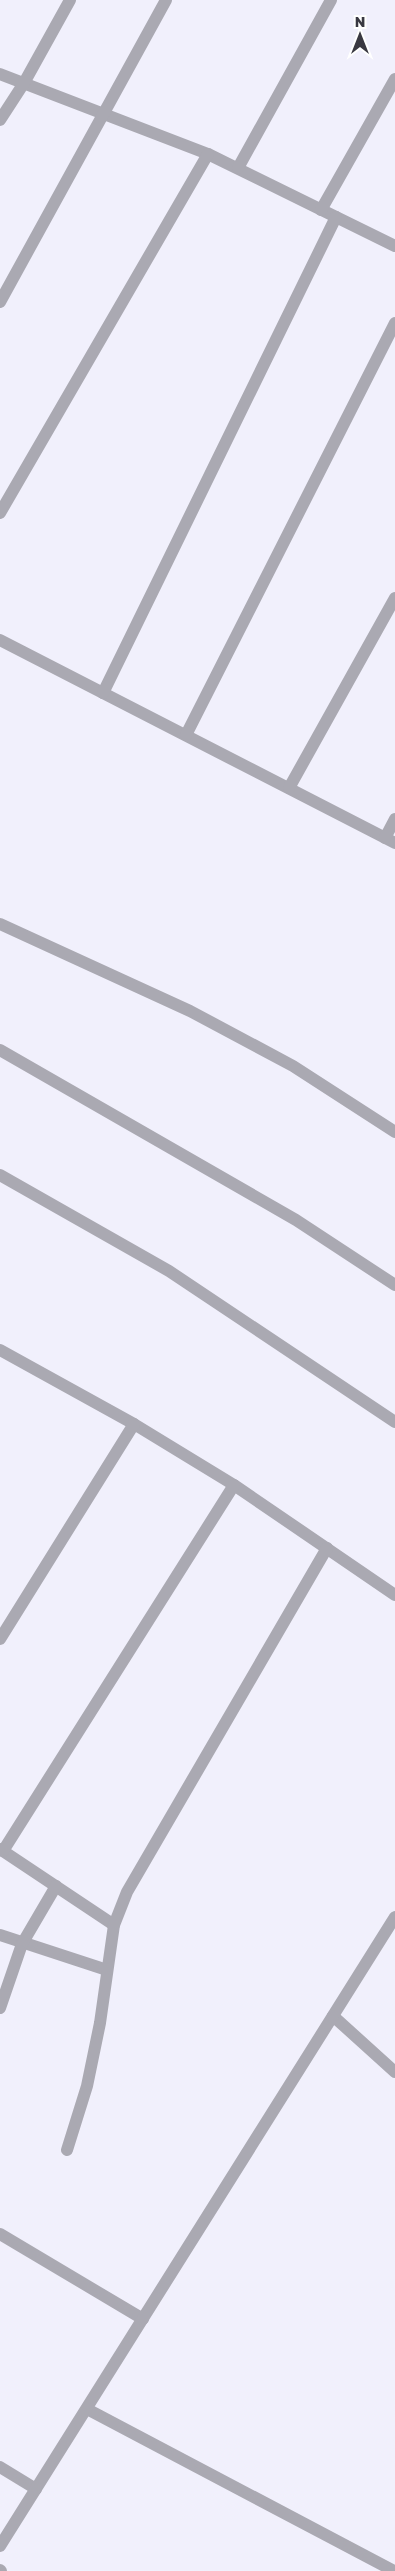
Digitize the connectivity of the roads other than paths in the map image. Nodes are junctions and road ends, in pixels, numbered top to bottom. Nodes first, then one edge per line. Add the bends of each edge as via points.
1 (70, 0) edge
2 (166, 0) edge
3 (332, 0) edge
4 (0, 74) edge
5 (395, 79) edge
6 (24, 83) junction
7 (105, 114) junction
8 (0, 120) edge
9 (208, 154) junction
10 (238, 168) junction
11 (321, 210) junction
12 (336, 217) junction
13 (395, 246) edge
14 (0, 302) edge
15 (395, 322) edge
16 (0, 513) edge
17 (395, 598) edge
18 (0, 640) edge
19 (103, 693) junction
20 (186, 735) junction
21 (289, 788) junction
22 (395, 819) edge
23 (390, 841) edge
24 (0, 924) edge
25 (0, 1050) edge
26 (395, 1132) edge
27 (0, 1175) edge
28 (395, 1285) edge
29 (0, 1350) edge
30 (395, 1422) edge
31 (134, 1424) junction
32 (234, 1485) junction
33 (327, 1548) junction
34 (395, 1595) edge
35 (0, 1639) edge
36 (2, 1850) edge
37 (56, 1886) junction
38 (395, 1917) edge
39 (114, 1925) junction
40 (0, 1936) edge
41 (22, 1944) junction
42 (107, 1970) junction
43 (0, 2008) edge
44 (333, 2016) junction
45 (395, 2072) edge
46 (67, 2150) dead end
47 (0, 2234) edge
48 (143, 2319) junction
49 (87, 2409) junction
50 (0, 2467) edge
51 (36, 2489) junction
52 (0, 2546) edge
53 (394, 2571) edge

1 - 6 street
2 - 7 street
3 - 10 street
4 - 6 street
5 - 11 street
6 - 7 street
6 - 8 street
7 - 9 street
7 - 14 street
9 - 10 street
9 - 16 street
10 - 11 street
11 - 12 street
12 - 13 street
12 - 19 street
15 - 20 street
17 - 21 street
18 - 19 street
19 - 20 street
20 - 21 street
21 - 23 street
22 - 23 street
24 - 26 street via 190,1011 292,1066
25 - 28 street via 296,1220
27 - 30 street via 170,1270
29 - 31 street
31 - 32 street
31 - 35 street
32 - 33 street
32 - 36 street
33 - 34 street
33 - 39 street via 127,1892
36 - 37 street
37 - 39 street
37 - 41 street
38 - 44 street
39 - 42 street
40 - 41 street
41 - 42 street
41 - 43 street
42 - 46 street via 87,2086
44 - 45 street
44 - 48 street
47 - 48 street
48 - 49 street
49 - 51 street
49 - 53 street
50 - 51 street
51 - 52 street

